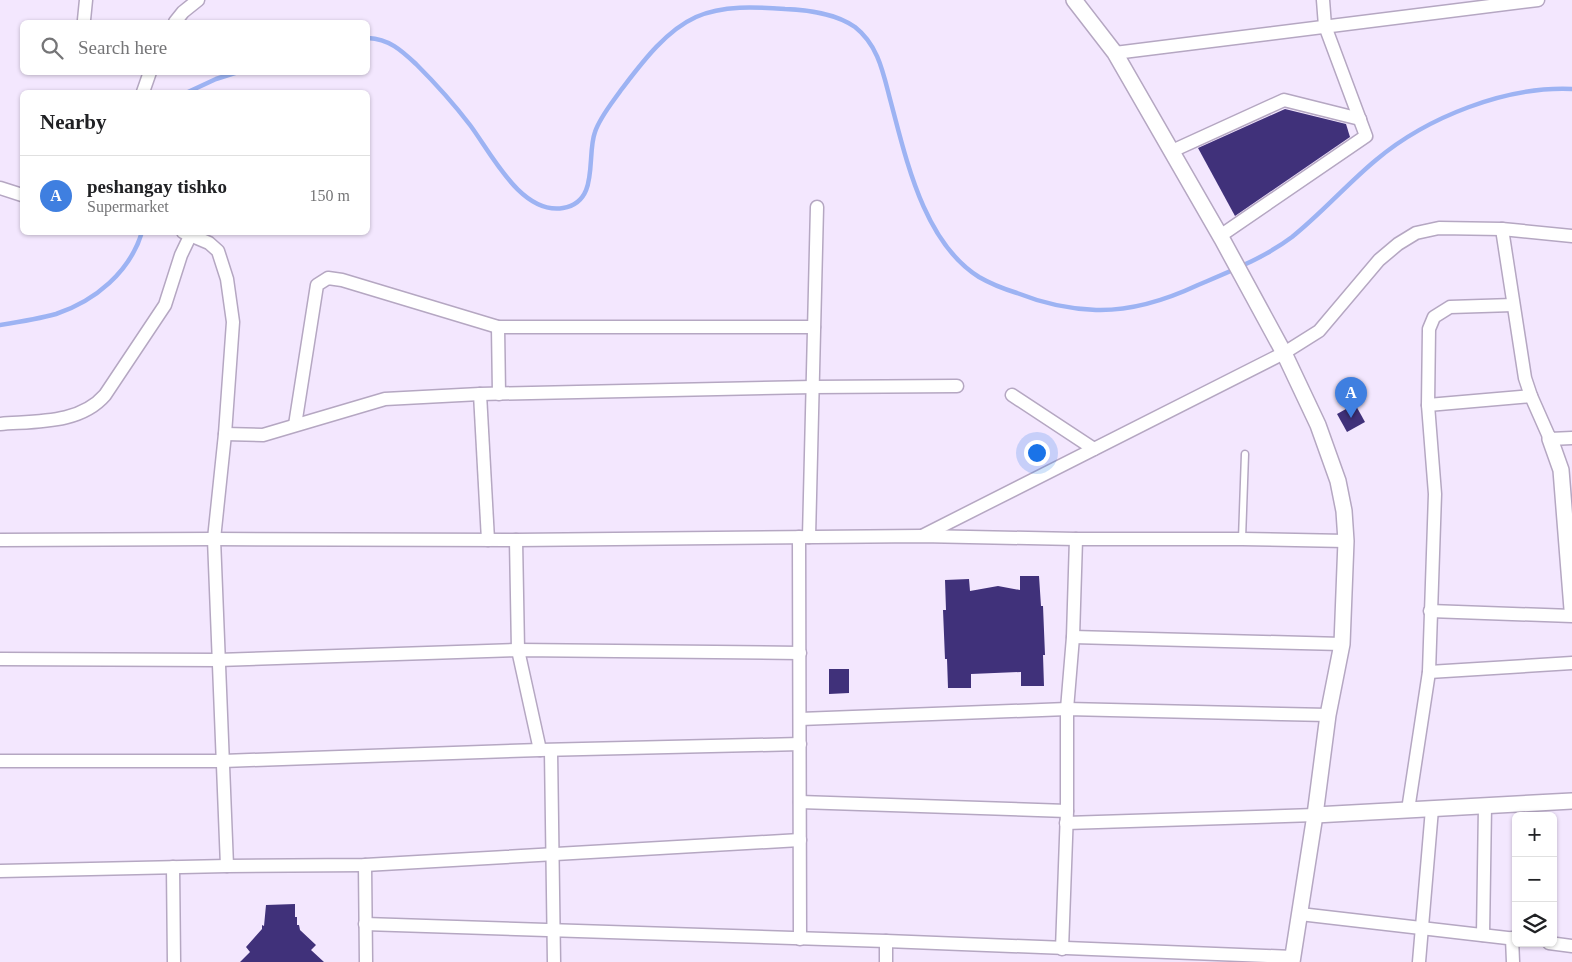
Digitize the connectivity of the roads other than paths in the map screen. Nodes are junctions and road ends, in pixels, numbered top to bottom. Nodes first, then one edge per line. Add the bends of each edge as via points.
1 (86, 0) edge
2 (198, 0) edge
3 (1074, 0) edge
4 (1323, 0) edge
5 (1538, 0) edge
6 (84, 20) dead end
7 (177, 20) edge
8 (1325, 26) junction
9 (1115, 53) junction
10 (149, 75) edge
11 (144, 90) edge
12 (1360, 119) junction
13 (1172, 151) junction
14 (0, 188) edge
15 (20, 194) edge
16 (816, 207) dead end
17 (1502, 229) junction
18 (187, 235) edge
19 (192, 235) edge
20 (1572, 236) edge
21 (1221, 238) junction
22 (1513, 305) junction
23 (498, 327) junction
24 (814, 327) junction
25 (1284, 353) junction
26 (813, 386) junction
27 (957, 386) dead end
28 (480, 394) junction
29 (499, 394) junction
30 (1012, 395) dead end
31 (1531, 396) junction
32 (1428, 405) junction
33 (0, 424) edge
34 (296, 426) junction
35 (225, 434) junction
36 (1572, 438) edge
37 (1550, 440) junction
38 (1094, 449) junction
39 (1245, 454) dead end
40 (1569, 525) edge
41 (921, 536) junction
42 (804, 537) junction
43 (214, 539) junction
44 (1076, 539) junction
45 (1242, 539) junction
46 (0, 540) edge
47 (488, 540) junction
48 (516, 540) junction
49 (1346, 542) junction
50 (1572, 609) edge
51 (1430, 611) junction
52 (1572, 616) edge
53 (1073, 637) junction
54 (1342, 644) junction
55 (518, 650) junction
56 (800, 653) junction
57 (0, 659) edge
58 (218, 660) junction
59 (1572, 663) edge
60 (1429, 672) junction
61 (1067, 709) junction
62 (1328, 715) junction
63 (800, 719) junction
64 (800, 744) junction
65 (545, 750) junction
66 (0, 761) edge
67 (223, 761) junction
68 (1572, 801) edge
69 (800, 802) junction
70 (1485, 806) junction
71 (1432, 809) junction
72 (1408, 810) junction
73 (1315, 815) junction
74 (1066, 817) junction
75 (800, 840) junction
76 (554, 854) junction
77 (365, 865) junction
78 (227, 866) junction
79 (174, 867) junction
80 (0, 871) edge
81 (1300, 914) junction
82 (365, 924) junction
83 (1422, 928) junction
84 (554, 930) junction
85 (1483, 935) junction
86 (800, 939) junction
87 (1512, 939) edge
88 (886, 941) junction
89 (1557, 944) edge
90 (1572, 946) edge
91 (1514, 947) edge
92 (1062, 949) junction
93 (1195, 958) edge
94 (1293, 960) edge
95 (174, 962) edge
96 (366, 962) edge
97 (554, 962) edge
98 (886, 962) edge
99 (1419, 962) edge
100 (1513, 962) edge

1 - 6 street
2 - 7 street
3 - 9 street
4 - 8 street
5 - 8 street
8 - 9 street
8 - 12 street
9 - 13 street
10 - 11 street
12 - 13 street via 1284,100
12 - 21 street via 1366,136
13 - 21 street
14 - 15 street
16 - 24 street
17 - 20 street
17 - 22 street
17 - 25 street via 1430,229 1408,237 1379,260 1319,331
18 - 33 street via 165,305 97,404 63,418
19 - 35 street via 218,251 227,279 233,337
21 - 25 street
22 - 31 street
22 - 32 street via 1450,307 1434,317 1428,338
23 - 24 street
23 - 29 street
23 - 34 street via 328,278 317,285
24 - 26 street
25 - 38 street
25 - 49 street via 1318,425 1338,481
26 - 27 street
26 - 29 street
26 - 42 street
28 - 29 street
28 - 34 street via 385,399
28 - 47 street
30 - 38 street
31 - 32 street
31 - 37 street
32 - 51 street via 1435,494
34 - 35 street via 263,435
35 - 43 street
36 - 37 street
37 - 40 street via 1560,470
38 - 41 street
39 - 45 lane
40 - 50 street
41 - 42 street
41 - 44 street
42 - 48 street
42 - 56 street
43 - 46 street
43 - 47 street
43 - 58 street
44 - 45 street
44 - 53 street
45 - 49 street
47 - 48 street
48 - 55 street
49 - 54 street
51 - 52 street
51 - 60 street
53 - 54 street
53 - 61 street
54 - 62 street
55 - 56 street
55 - 58 street
55 - 65 street
56 - 63 street
57 - 58 street
58 - 67 street
59 - 60 street
60 - 72 street
61 - 62 street
61 - 63 street
61 - 74 street
62 - 73 street
63 - 64 street
64 - 65 street
64 - 69 street
65 - 67 street
65 - 76 street
66 - 67 street
67 - 78 street
68 - 70 street
69 - 74 street
69 - 75 street
70 - 71 street
70 - 85 street
71 - 72 street
71 - 83 street
72 - 73 street
73 - 74 street
73 - 81 street
74 - 92 street
75 - 76 street
75 - 86 street
76 - 77 street
76 - 84 street
77 - 78 street
77 - 82 street
78 - 79 street
79 - 80 street
79 - 95 street
81 - 83 street
81 - 94 street
82 - 84 street
82 - 96 street
83 - 85 street
83 - 99 street
84 - 86 street
84 - 97 street
85 - 87 street
86 - 88 street
88 - 92 street
88 - 98 street
89 - 90 street
91 - 100 street
92 - 93 street
93 - 94 street

